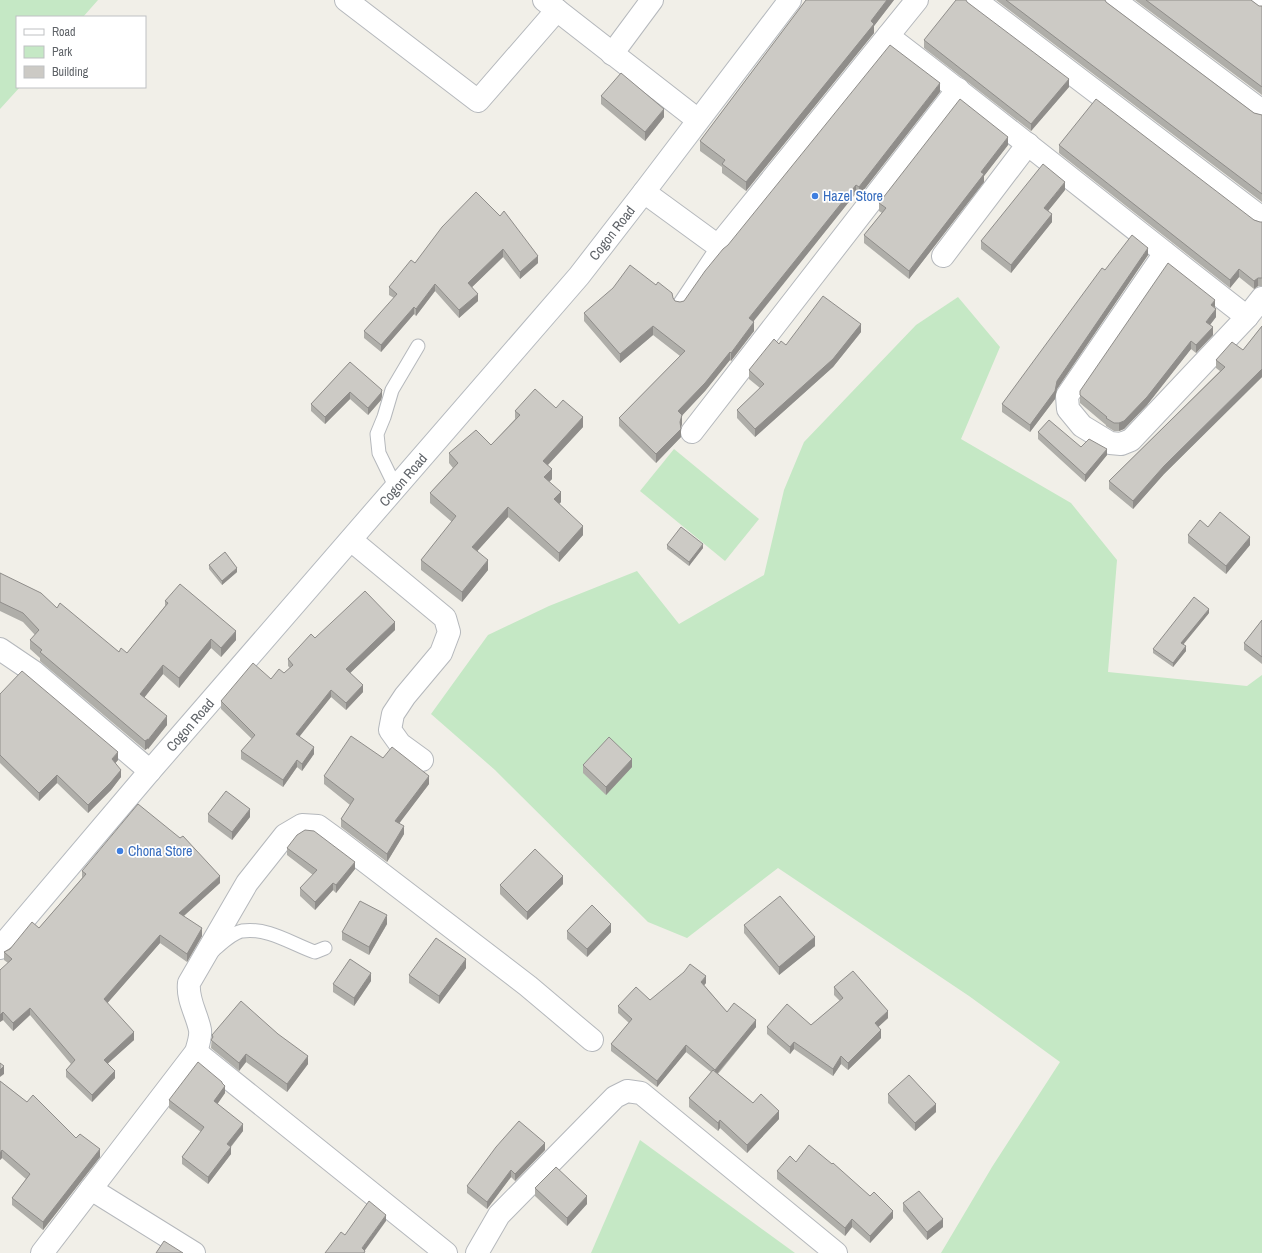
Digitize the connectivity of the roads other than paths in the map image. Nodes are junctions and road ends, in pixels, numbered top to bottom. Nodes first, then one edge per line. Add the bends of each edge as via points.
1 (346, 0) edge
2 (652, 0) edge
3 (790, 0) edge
4 (917, 0) edge
5 (975, 0) edge
6 (1114, 0) edge
7 (550, 5) edge
8 (888, 36) junction
9 (612, 54) junction
10 (958, 89) junction
11 (1262, 111) edge
12 (698, 120) junction
13 (1028, 144) junction
14 (644, 192) junction
15 (1262, 218) edge
16 (718, 246) junction
17 (1164, 253) junction
18 (943, 256) dead end
19 (1262, 298) edge
20 (680, 304) edge
21 (1247, 317) junction
22 (418, 346) dead end
23 (692, 432) dead end
24 (396, 488) junction
25 (351, 540) junction
26 (0, 649) edge
27 (422, 760) dead end
28 (150, 771) junction
29 (0, 948) edge
30 (325, 948) dead end
31 (204, 958) junction
32 (592, 1040) dead end
33 (196, 1052) junction
34 (90, 1189) junction
35 (42, 1253) edge
36 (194, 1253) edge
37 (446, 1253) edge
38 (477, 1253) edge
39 (836, 1253) edge

1 - 7 street via 478,101
2 - 9 street
3 - 12 street, Cogon Road
4 - 8 street
5 - 15 street
6 - 11 street
7 - 9 street
8 - 10 street
8 - 16 street
9 - 12 street
10 - 13 street
10 - 23 street
12 - 14 street, Cogon Road
13 - 17 street
13 - 18 street
14 - 16 street
14 - 24 street, Cogon Road via 579,276
16 - 20 lane
17 - 21 street
17 - 21 street via 1067,396 1068,409 1082,426 1110,443 1121,444 1131,440
19 - 21 street
22 - 24 lane via 392,390 377,434 379,453
24 - 25 street, Cogon Road
25 - 27 street via 445,618 449,632 442,653 405,696 393,714 390,730 400,744
25 - 28 street, Cogon Road
26 - 28 street via 34,672
28 - 29 street, Cogon Road
30 - 31 lane via 315,952 280,936 261,932 241,932 225,940
31 - 32 street via 247,883 285,835 302,825 318,826 528,986
31 - 33 street via 189,983 188,991 200,1031
33 - 34 street
33 - 37 street
34 - 35 street
34 - 36 street
38 - 39 street via 498,1215 615,1098 627,1091 641,1093

